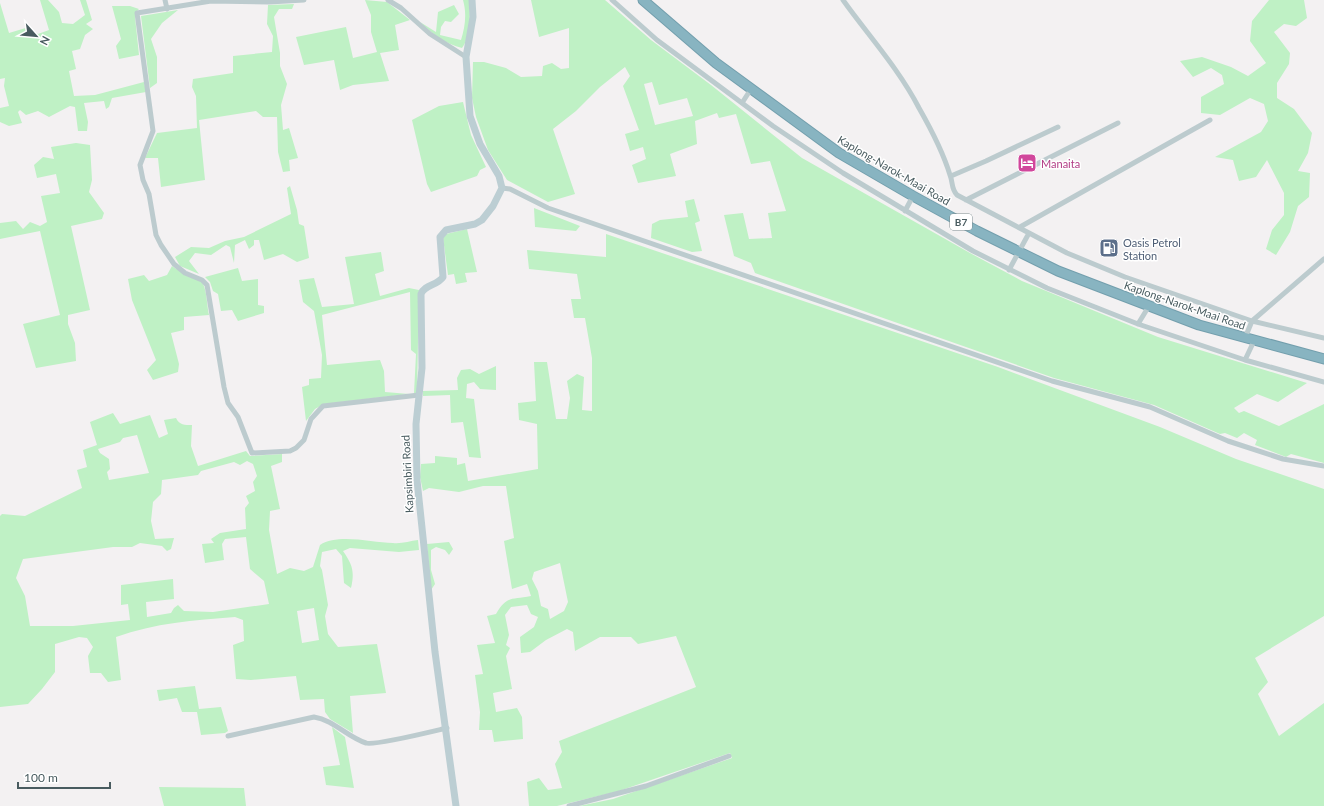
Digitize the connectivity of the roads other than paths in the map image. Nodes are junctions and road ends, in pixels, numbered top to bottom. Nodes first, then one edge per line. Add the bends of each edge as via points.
1 (165, 0) edge
2 (304, 0) edge
3 (388, 0) edge
4 (472, 0) edge
5 (612, 0) edge
6 (643, 0) edge
7 (843, 0) edge
8 (167, 9) junction
9 (466, 57) junction
10 (752, 89) junction
11 (742, 103) junction
12 (1210, 120) dead end
13 (1118, 124) dead end
14 (1058, 127) dead end
15 (951, 176) junction
16 (502, 188) junction
17 (913, 196) junction
18 (966, 200) junction
19 (905, 211) junction
20 (1020, 227) junction
21 (1028, 233) junction
22 (1018, 252) junction
23 (1324, 259) edge
24 (1010, 270) junction
25 (1149, 306) junction
26 (1252, 321) junction
27 (1138, 324) junction
28 (1324, 338) edge
29 (1245, 339) junction
30 (1254, 341) junction
31 (1324, 359) edge
32 (1245, 360) junction
33 (1324, 382) edge
34 (419, 395) junction
35 (1324, 466) edge
36 (447, 728) junction
37 (228, 736) dead end
38 (729, 756) dead end
39 (456, 806) edge
40 (569, 806) edge

1 - 8 street
2 - 8 street via 211,1
3 - 9 street via 430,34
4 - 9 street via 473,17
5 - 11 street via 657,40
6 - 10 highway, Kaplong-Narok-Maai Road / B7 via 682,35
7 - 15 street via 918,106 933,133
8 - 34 street via 137,13 153,131 142,158 140,172 149,194 156,235 161,245 179,269 207,284 224,387 228,402 238,417 252,453 296,448 304,440 311,419 324,406
9 - 16 street via 470,116 480,144 499,176
10 - 11 street
10 - 17 highway, Kaplong-Narok-Maai Road / B7 via 839,152
11 - 19 street via 806,149
12 - 20 street
13 - 18 street
14 - 15 street
15 - 18 street via 954,192
16 - 34 street, Kapsimbiri Road via 482,220 446,230 440,237 442,277 440,281 425,288 421,294 422,368
16 - 35 street via 510,189 548,208 1052,381 1150,407 1228,441 1283,458
17 - 19 street
17 - 22 highway, Kaplong-Narok-Maai Road / B7
18 - 20 street
19 - 24 street
20 - 21 street
21 - 22 street
21 - 26 street via 1067,253 1125,277
22 - 24 street
22 - 25 highway, Kaplong-Narok-Maai Road / B7 via 1058,271
23 - 26 street
24 - 27 street via 1070,298
25 - 27 street
25 - 29 highway, Kaplong-Narok-Maai Road / B7
26 - 28 street
26 - 29 street
27 - 32 street
29 - 30 highway, Kaplong-Narok-Maai Road / B7
30 - 31 highway, Kaplong-Narok-Maai Road / B7
30 - 32 street
32 - 33 street
34 - 36 street, Kapsimbiri Road via 416,424 417,480 435,646
36 - 37 street via 372,744 359,740 324,718 314,717
36 - 39 street, Kapsimbiri Road
38 - 40 street via 646,786

